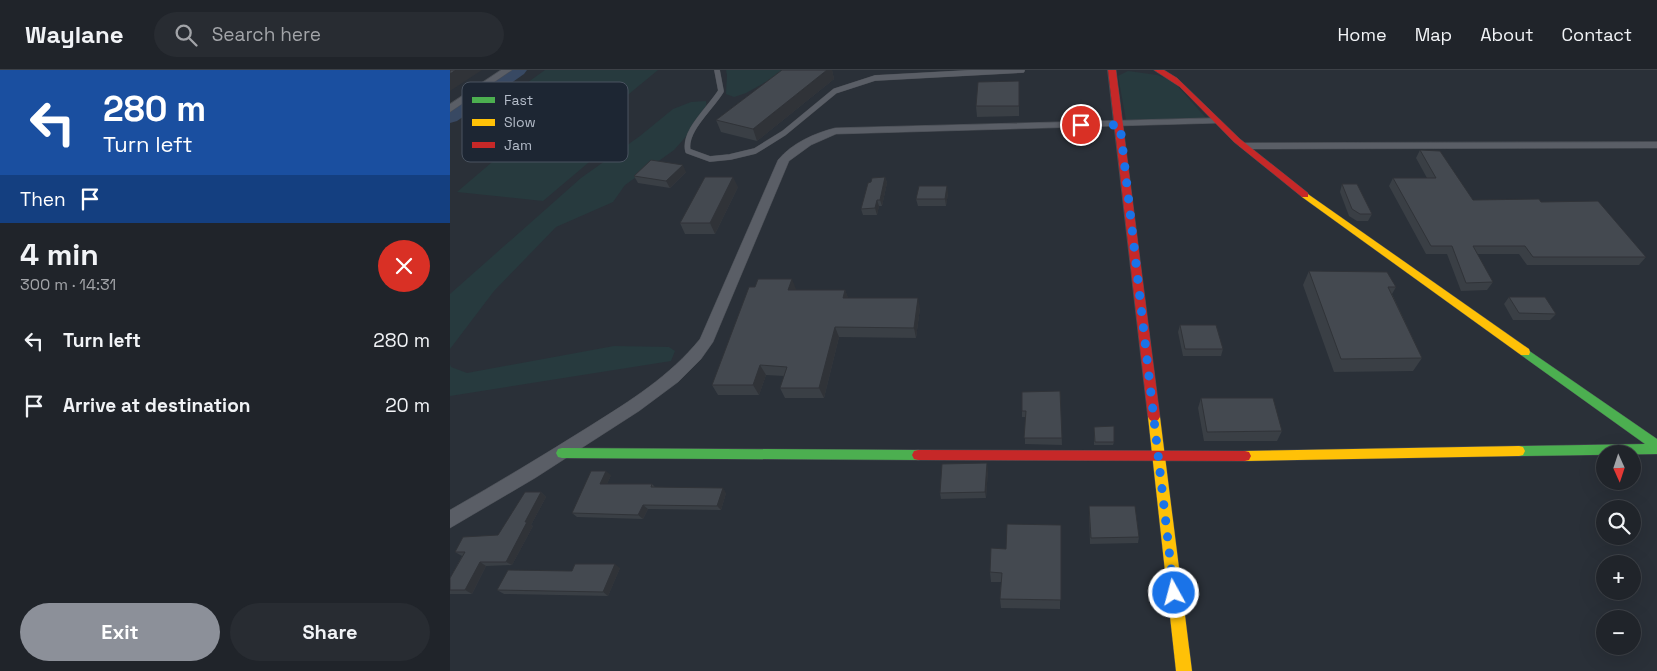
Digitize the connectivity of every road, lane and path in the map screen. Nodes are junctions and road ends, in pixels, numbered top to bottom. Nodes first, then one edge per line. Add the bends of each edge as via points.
1 (507, 70) edge
2 (717, 70) edge
3 (1022, 70) edge
4 (1112, 70) edge
5 (1158, 70) edge
6 (489, 82) edge
7 (462, 100) edge
8 (450, 108) edge
9 (1216, 121) junction
10 (1120, 125) junction
11 (1657, 145) edge
12 (1244, 146) junction
13 (1657, 447) edge
14 (562, 453) junction
15 (1158, 457) junction
16 (450, 520) edge
17 (1184, 671) edge

1 - 6 street
2 - 3 lane via 722,91 686,143 688,151 710,159 755,151 784,133 835,92 855,83 884,78
4 - 10 street
5 - 9 street via 1181,84
7 - 8 street
9 - 10 street
9 - 12 street
10 - 14 street via 835,131 793,150 784,160 706,342 696,356 674,377
10 - 15 street
11 - 12 street
12 - 13 street via 1282,178
13 - 15 street
14 - 15 street
14 - 16 street
15 - 17 street

